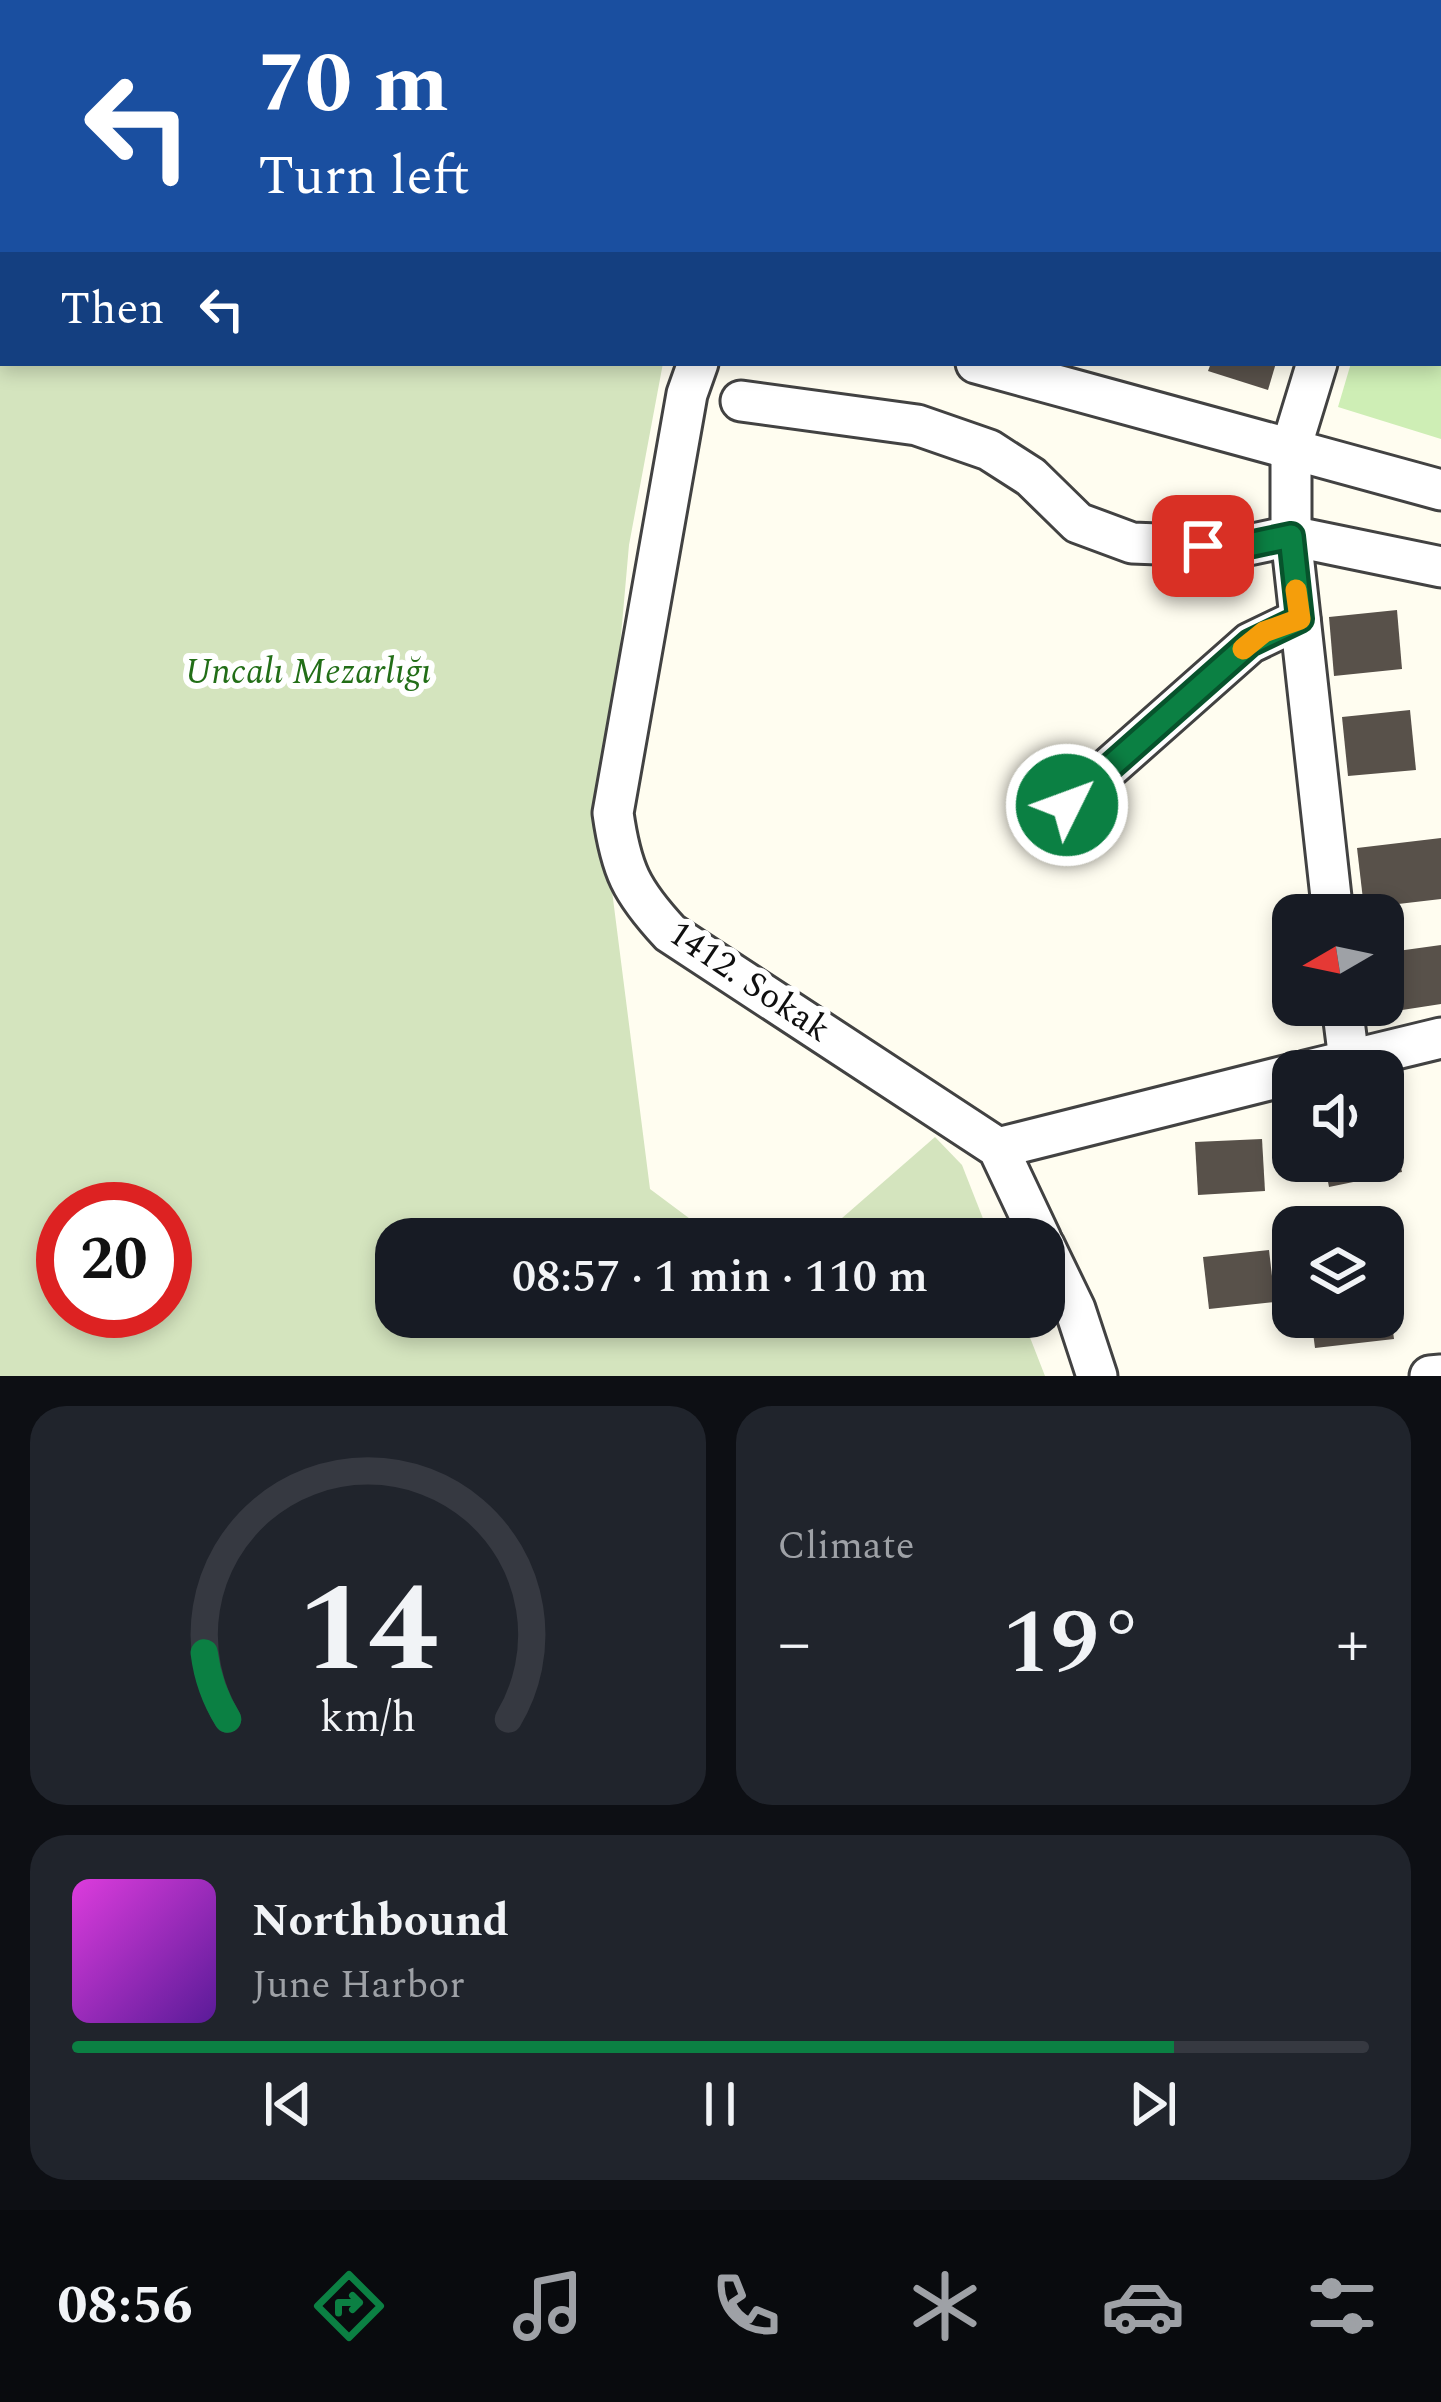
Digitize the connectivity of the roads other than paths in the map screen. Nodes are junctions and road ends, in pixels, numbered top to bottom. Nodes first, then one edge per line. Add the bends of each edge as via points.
1 (697, 366) edge
2 (987, 366) edge
3 (1316, 366) edge
4 (741, 401) dead end
5 (1291, 448) junction
6 (1441, 490) edge
7 (1291, 536) junction
8 (1441, 567) edge
9 (1300, 619) junction
10 (1067, 805) dead end
11 (1331, 894) edge
12 (1441, 1038) edge
13 (1390, 1050) edge
14 (1272, 1079) edge
15 (998, 1148) junction
16 (1032, 1218) edge
17 (1065, 1288) edge
18 (1441, 1375) edge
19 (1097, 1376) edge
20 (1430, 1376) edge

1 - 15 street, 1412. Sokak via 613,813 633,892 670,933
2 - 5 street
3 - 5 street
4 - 7 street via 917,425 989,450 1078,524 1132,543 1239,547
5 - 6 street
5 - 7 street
7 - 8 street
7 - 9 street
9 - 10 street via 1250,643
9 - 11 street
12 - 13 street
14 - 15 street
15 - 16 street
17 - 19 street
18 - 20 street

